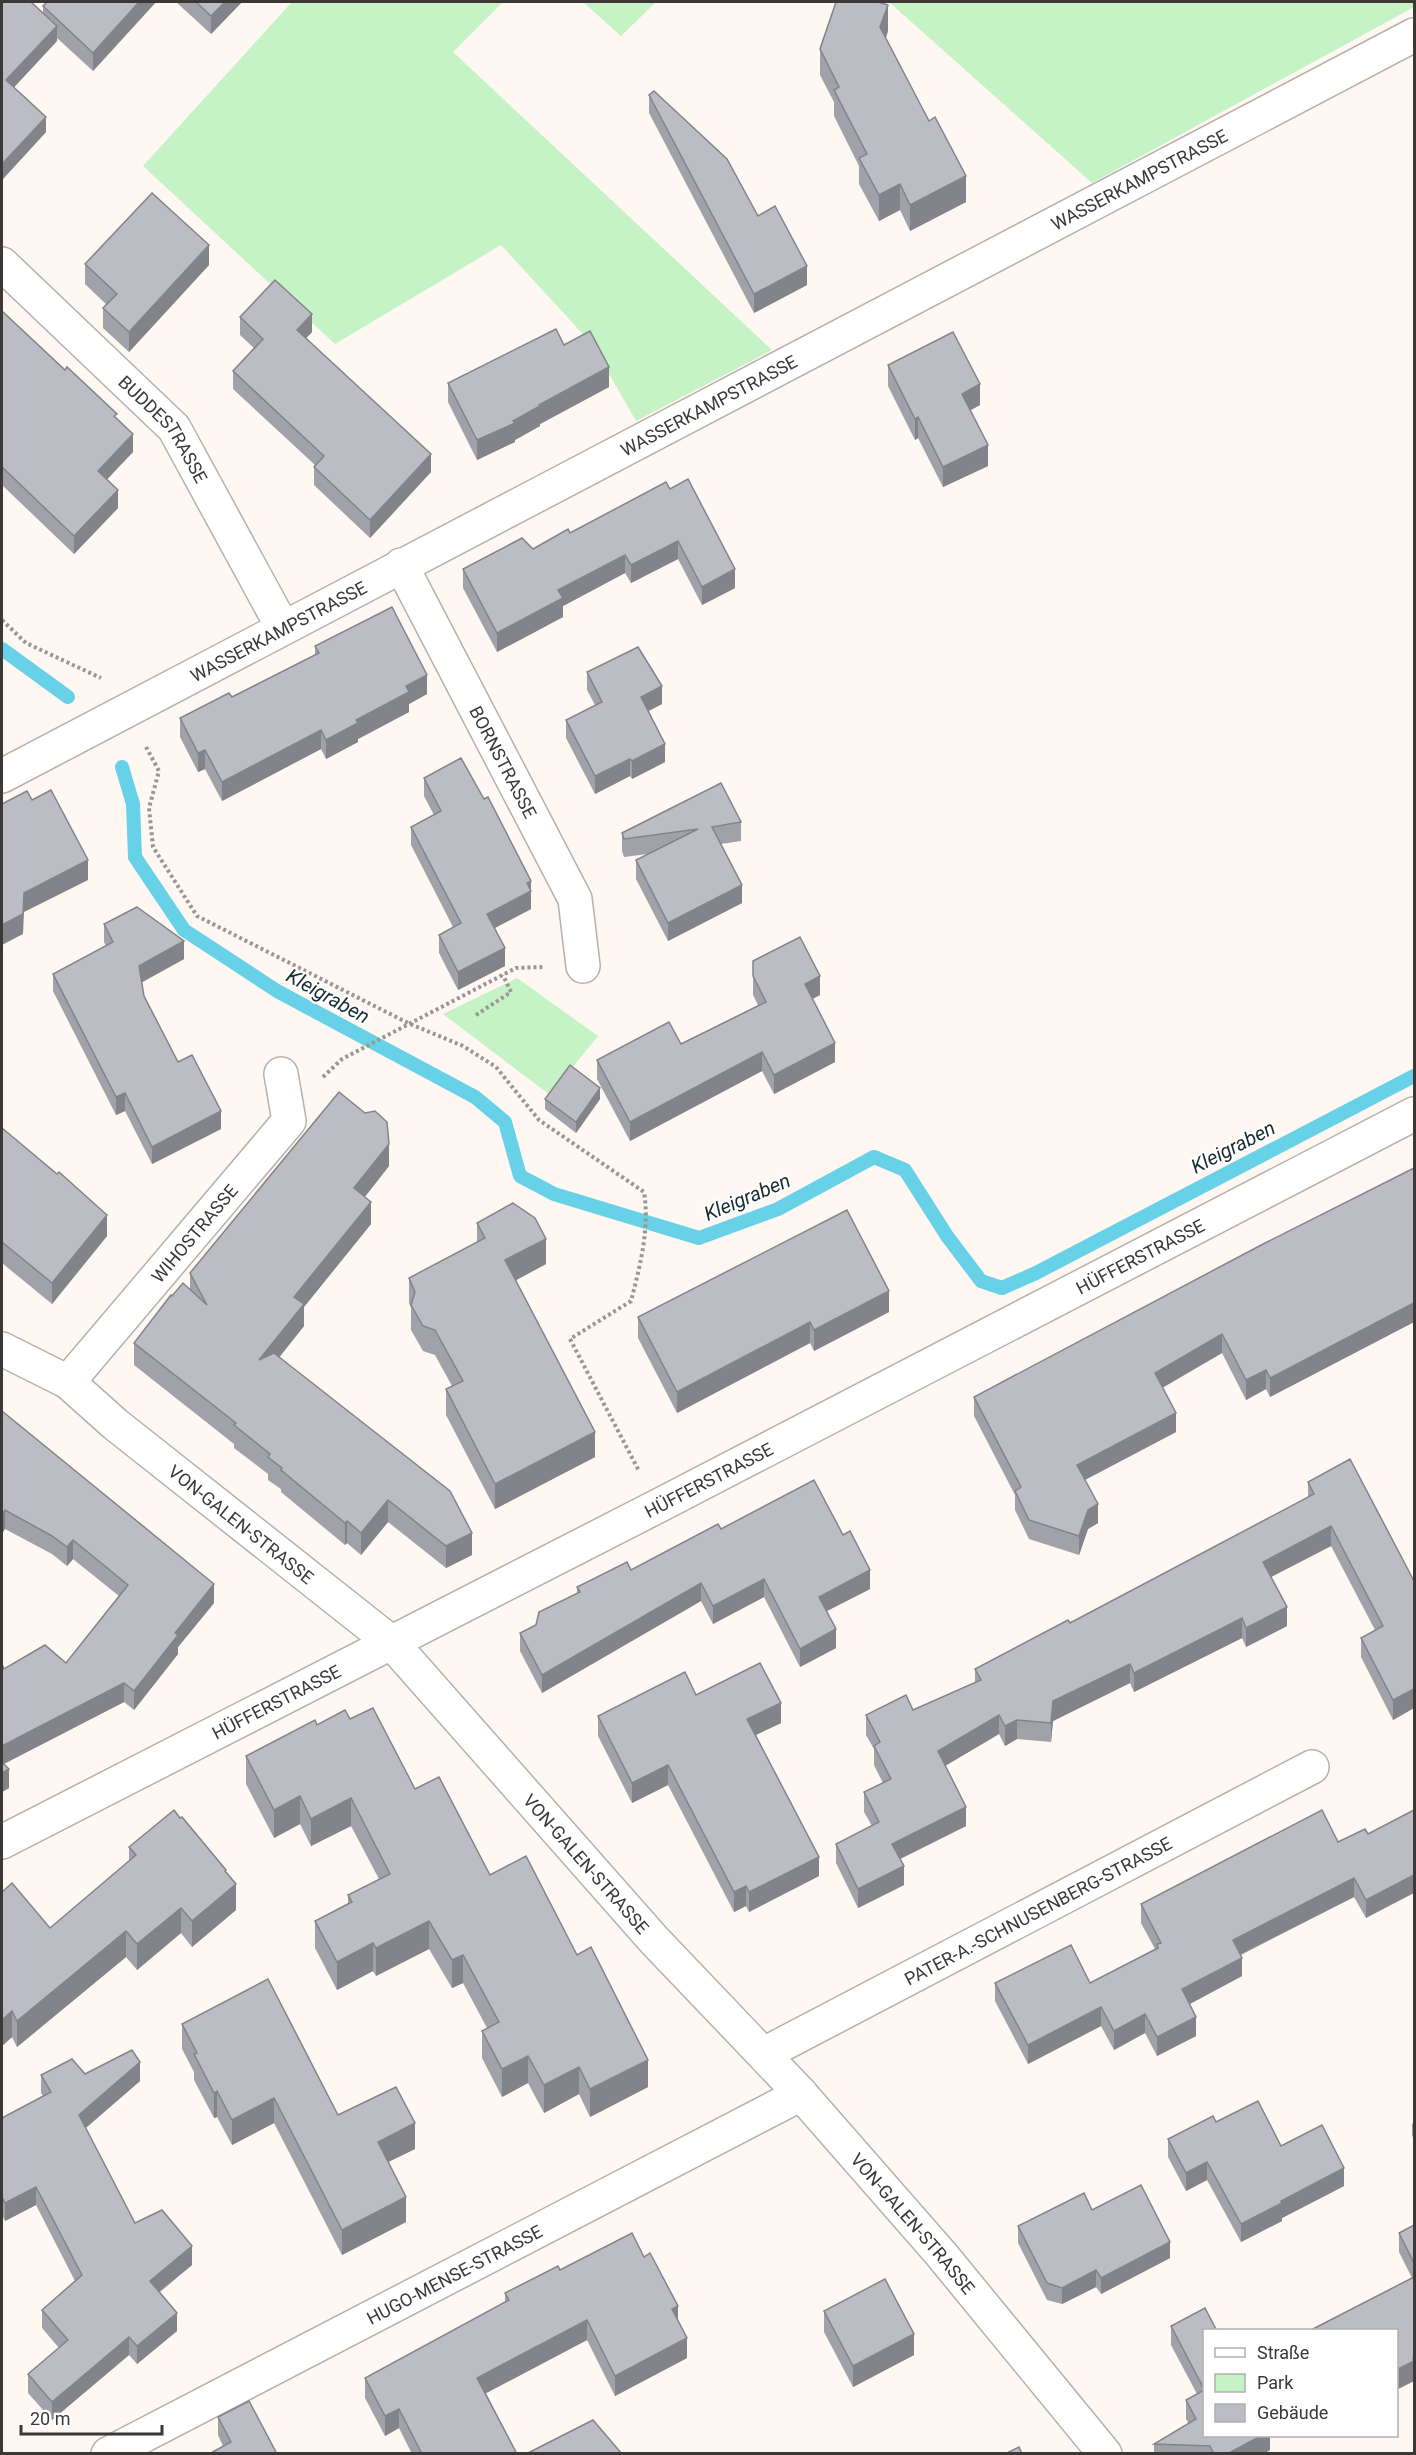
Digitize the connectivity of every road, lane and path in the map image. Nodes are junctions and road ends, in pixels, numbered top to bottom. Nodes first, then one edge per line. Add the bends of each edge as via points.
1 (1414, 35) edge
2 (2, 264) edge
3 (401, 565) junction
4 (2, 620) edge
5 (283, 628) junction
6 (126, 710) junction
7 (2, 776) edge
8 (583, 966) joint
9 (503, 975) junction
10 (476, 1015) dead end
11 (408, 1023) junction
12 (342, 1059) dead end
13 (281, 1074) dead end
14 (1414, 1114) edge
15 (2, 1349) edge
16 (68, 1382) junction
17 (658, 1506) junction
18 (392, 1643) junction
19 (1312, 1767) dead end
20 (2, 1842) edge
21 (764, 2054) junction
22 (801, 2094) junction
23 (108, 2454) edge
24 (1105, 2454) edge

1 - 3 street, WASSERKAMPSTRASSE
2 - 5 street, BUDDESTRASSE via 174,428
3 - 5 street, WASSERKAMPSTRASSE
3 - 8 street, BORNSTRASSE via 575,899
4 - 6 path via 26,643 100,676
5 - 6 street, WASSERKAMPSTRASSE
6 - 7 street, WASSERKAMPSTRASSE
6 - 11 path via 159,771 149,808 153,847 197,916
8 - 9 path via 516,968
9 - 10 path via 511,992
9 - 11 path
11 - 12 path
11 - 17 path via 463,1046 496,1067 539,1120 644,1192 642,1257 631,1301 570,1340
13 - 16 street, WIHOSTRASSE via 289,1121
14 - 17 street, HÜFFERSTRASSE
15 - 16 street, VON-GALEN-STRASSE
16 - 18 street, VON-GALEN-STRASSE via 115,1424
17 - 18 street, HÜFFERSTRASSE
18 - 20 street, HÜFFERSTRASSE
18 - 21 street, VON-GALEN-STRASSE via 654,1940
19 - 21 street, PATER-A.-SCHNUSENBERG-STRASSE
21 - 22 street, VON-GALEN-STRASSE
22 - 23 street, HUGO-MENSE-STRASSE
22 - 24 street, VON-GALEN-STRASSE via 941,2254

